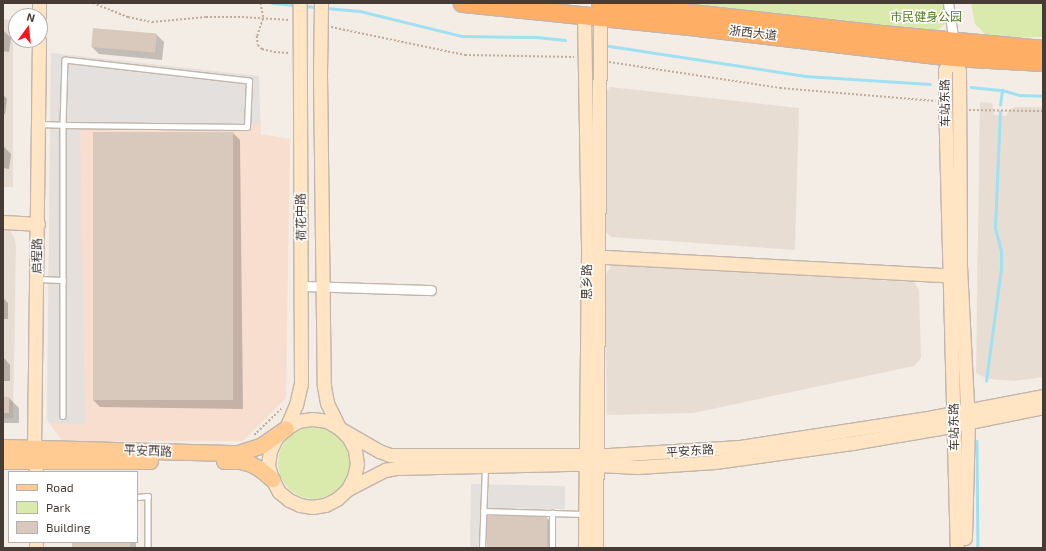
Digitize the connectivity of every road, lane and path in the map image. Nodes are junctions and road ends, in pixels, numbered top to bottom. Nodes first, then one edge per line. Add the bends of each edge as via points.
1 (93, 3) edge
2 (260, 3) edge
3 (321, 3) edge
4 (462, 3) edge
5 (948, 3) edge
6 (595, 12) edge
7 (300, 14) edge
8 (321, 23) junction
9 (39, 48) edge
10 (954, 49) junction
11 (1043, 49) edge
12 (294, 53) dead end
13 (585, 58) junction
14 (598, 61) junction
15 (1043, 62) edge
16 (945, 103) junction
17 (958, 110) junction
18 (1043, 111) edge
19 (39, 124) junction
20 (63, 125) junction
21 (3, 222) edge
22 (38, 224) junction
23 (592, 256) junction
24 (955, 276) junction
25 (37, 279) junction
26 (63, 280) junction
27 (302, 286) junction
28 (323, 286) junction
29 (431, 290) dead end
30 (1043, 396) edge
31 (1043, 407) edge
32 (63, 416) dead end
33 (967, 416) junction
34 (953, 419) junction
35 (286, 428) junction
36 (339, 428) junction
37 (3, 447) edge
38 (592, 459) junction
39 (35, 460) edge
40 (3, 461) edge
41 (485, 467) junction
42 (272, 480) junction
43 (348, 490) junction
44 (138, 497) edge
45 (483, 511) junction
46 (552, 513) junction
47 (586, 514) junction
48 (148, 548) edge
49 (482, 548) edge
50 (552, 548) edge
51 (585, 548) edge
52 (596, 548) edge
53 (957, 548) edge
54 (965, 548) edge

1 - 7 path via 128,17 152,22 206,17 278,19
2 - 12 path, bridge via 263,17 257,36 258,45 262,49 274,52
3 - 8 street
4 - 6 highway, 浙西大道
5 - 10 street
6 - 10 highway, 浙西大道
6 - 13 street, 思乡路
6 - 14 street, 思乡路
7 - 27 street, 荷花中路
8 - 13 path via 465,55
8 - 28 street
9 - 19 street, 启程路
10 - 11 highway, 浙西大道
10 - 15 highway, 浙西大道
10 - 16 street, 车站东路 via 945,70
10 - 17 street, 车站东路 via 959,70
13 - 23 street, 思乡路
14 - 16 path via 780,88 925,99
14 - 23 street, 思乡路
16 - 24 street, 车站东路
17 - 18 path
17 - 24 street, 车站东路
19 - 20 lane
19 - 22 street, 启程路
20 - 20 lane via 246,127 249,81 65,60
20 - 26 lane
21 - 22 street
22 - 25 street, 启程路
23 - 24 street
23 - 38 street, 思乡路
24 - 33 street, 车站东路
24 - 34 street, 车站东路
25 - 26 lane
25 - 39 street, 启程路
26 - 32 lane
27 - 28 street
27 - 35 street, 荷花中路 via 302,384
28 - 29 street
28 - 36 street via 324,386 327,403
30 - 33 street, 平安东路
31 - 33 street, 平安东路
33 - 34 street, 平安东路
33 - 54 street, 车站东路
34 - 38 street, 平安东路 via 783,454 715,462 638,467
34 - 53 street, 车站东路
35 - 36 street via 298,421 312,419 327,421
35 - 39 main road, 平安西路 via 262,444 238,453
35 - 42 street via 276,438 270,451 268,465
36 - 38 street, 平安东路 via 379,452 390,455
36 - 43 street via 349,438 355,450 357,464
37 - 39 main road, 平安西路
38 - 41 street, 平安东路
38 - 47 street, 思乡路
38 - 52 street, 思乡路
39 - 40 main road, 平安西路
39 - 42 main road, 平安西路 via 240,461 260,469
41 - 43 street, 平安东路 via 384,470
41 - 45 lane
42 - 43 street via 279,492 289,500 312,507 325,505
44 - 48 lane via 148,496
45 - 46 lane
45 - 49 lane
46 - 47 lane
46 - 50 lane
47 - 51 street, 思乡路

